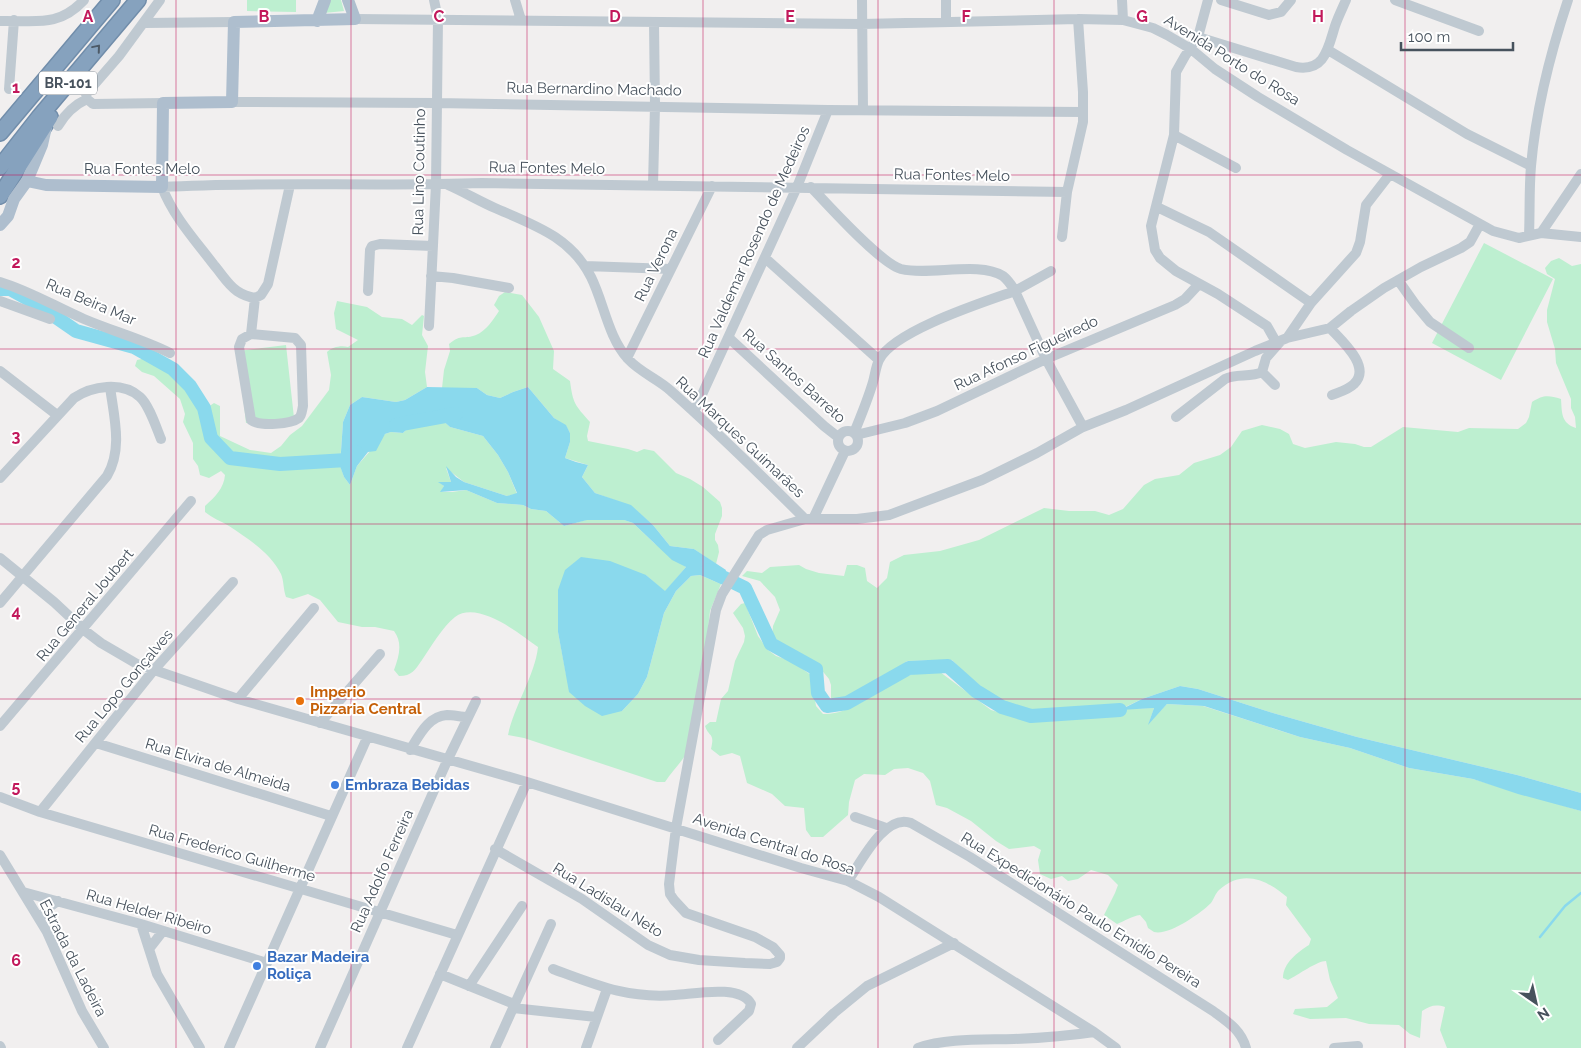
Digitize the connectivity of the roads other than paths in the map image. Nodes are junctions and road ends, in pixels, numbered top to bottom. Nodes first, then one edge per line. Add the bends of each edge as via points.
1 (84, 0) edge
2 (105, 0) edge
3 (112, 0) edge
4 (138, 0) edge
5 (160, 0) edge
6 (325, 0) edge
7 (348, 0) edge
8 (434, 0) edge
9 (516, 0) edge
10 (862, 0) edge
11 (946, 0) edge
12 (1122, 0) edge
13 (1208, 0) edge
14 (1220, 0) edge
15 (1291, 0) edge
16 (1346, 0) edge
17 (1395, 0) edge
18 (1568, 0) edge
19 (355, 19) junction
20 (438, 19) junction
21 (1078, 19) junction
22 (14, 20) junction
23 (520, 20) junction
24 (1123, 20) junction
25 (0, 21) edge
26 (317, 21) junction
27 (946, 21) junction
28 (234, 22) junction
29 (145, 23) junction
30 (654, 23) junction
31 (861, 24) junction
32 (1479, 31) dead end
33 (1198, 37) junction
34 (1191, 49) junction
35 (1328, 50) junction
36 (67, 84) junction
37 (9, 89) dead end
38 (87, 99) junction
39 (232, 102) junction
40 (436, 102) junction
41 (163, 103) junction
42 (655, 106) junction
43 (828, 110) junction
44 (863, 110) junction
45 (1083, 112) junction
46 (0, 121) edge
47 (52, 124) junction
48 (0, 133) edge
49 (1174, 135) junction
50 (1531, 166) junction
51 (0, 167) edge
52 (1236, 168) dead end
53 (1390, 174) junction
54 (1581, 174) edge
55 (27, 181) junction
56 (436, 184) junction
57 (446, 184) junction
58 (290, 185) junction
59 (653, 185) junction
60 (712, 186) junction
61 (162, 187) junction
62 (797, 187) junction
63 (811, 187) junction
64 (1068, 192) junction
65 (0, 196) edge
66 (1157, 207) junction
67 (1480, 224) junction
68 (0, 225) edge
69 (1541, 233) junction
70 (1529, 235) junction
71 (1062, 236) dead end
72 (1581, 237) edge
73 (432, 246) junction
74 (765, 258) junction
75 (585, 266) junction
76 (672, 269) junction
77 (1051, 271) dead end
78 (431, 276) junction
79 (1398, 280) junction
80 (0, 282) edge
81 (1199, 284) junction
82 (509, 288) dead end
83 (368, 291) dead end
84 (1015, 291) junction
85 (255, 298) junction
86 (0, 301) edge
87 (1311, 303) junction
88 (50, 318) dead end
89 (429, 326) dead end
90 (1330, 328) junction
91 (251, 334) junction
92 (729, 338) junction
93 (1282, 340) junction
94 (1469, 348) dead end
95 (170, 353) dead end
96 (627, 358) junction
97 (1046, 358) junction
98 (879, 360) junction
99 (0, 371) edge
100 (1262, 372) junction
101 (1275, 385) dead end
102 (110, 387) junction
103 (1332, 395) dead end
104 (694, 412) junction
105 (57, 415) junction
106 (1176, 417) dead end
107 (1082, 427) junction
108 (855, 434) junction
109 (838, 437) junction
110 (161, 439) dead end
111 (845, 451) junction
112 (0, 478) edge
113 (191, 502) dead end
114 (809, 519) junction
115 (0, 558) edge
116 (23, 576) junction
117 (233, 582) dead end
118 (0, 603) edge
119 (314, 608) dead end
120 (84, 630) junction
121 (380, 654) dead end
122 (154, 671) junction
123 (238, 699) junction
124 (476, 701) dead end
125 (468, 718) junction
126 (320, 724) junction
127 (0, 726) edge
128 (367, 738) junction
129 (96, 743) junction
130 (410, 750) junction
131 (447, 761) junction
132 (527, 782) junction
133 (0, 797) edge
134 (40, 812) junction
135 (331, 816) junction
136 (855, 817) dead end
137 (676, 828) junction
138 (886, 828) junction
139 (495, 849) junction
140 (0, 855) edge
141 (848, 880) junction
142 (300, 889) junction
143 (23, 892) junction
144 (58, 901) junction
145 (522, 906) dead end
146 (380, 912) junction
147 (39, 919) junction
148 (141, 924) junction
149 (551, 924) dead end
150 (163, 931) junction
151 (457, 935) junction
152 (954, 943) junction
153 (149, 949) junction
154 (267, 963) junction
155 (553, 969) dead end
156 (440, 974) junction
157 (470, 986) junction
158 (607, 989) junction
159 (514, 1006) junction
160 (596, 1016) junction
161 (1094, 1032) junction
162 (718, 1040) dead end
163 (1358, 1046) dead end
164 (104, 1048) edge
165 (200, 1048) edge
166 (229, 1048) edge
167 (320, 1048) edge
168 (407, 1048) edge
169 (495, 1048) edge
170 (586, 1048) edge
171 (797, 1048) edge
172 (918, 1048) edge
173 (1116, 1048) edge
174 (1246, 1048) edge
175 (1334, 1048) edge

1 - 22 street via 60,18
2 - 46 highway
3 - 48 highway, BR-101
36 -> 4 highway, BR-101
5 - 29 street
6 - 26 main road
7 - 19 main road
8 - 20 street, Rua Lino Coutinho
9 - 23 street
10 - 31 street
11 - 27 street
12 - 24 street
13 - 33 street
14 - 15 street via 1269,15 1281,12
16 - 35 street
17 - 32 street
18 - 50 street via 1547,68
19 - 20 street, Avenida Porto do Rosa
19 - 26 main road, Avenida Porto do Rosa
20 - 23 street, Avenida Porto do Rosa
20 - 40 street, Rua Lino Coutinho
21 - 24 street, Avenida Porto do Rosa
21 - 27 street, Avenida Porto do Rosa
21 - 45 street
22 - 25 street
22 - 37 street
23 - 30 street, Avenida Porto do Rosa
24 - 34 street, Avenida Porto do Rosa via 1153,28
26 - 28 main road, Avenida Porto do Rosa
27 - 31 street, Avenida Porto do Rosa
28 - 29 street, Avenida Porto do Rosa
28 - 39 main road
29 - 38 street via 86,94
30 - 31 street, Avenida Porto do Rosa
30 - 42 street
31 - 44 street
33 - 34 street
33 - 35 street via 1304,69 1317,64
34 - 49 street via 1176,72
34 - 53 street, Avenida Porto do Rosa via 1258,97
35 - 50 street via 1467,134
36 - 47 highway
36 - 51 highway, BR-101
38 - 41 street, Rua Bernardino Machado via 93,104
38 - 47 street
39 - 40 street, Rua Bernardino Machado
39 - 41 main road, Rua Bernardino Machado
40 - 42 street, Rua Bernardino Machado
40 - 56 street, Rua Lino Coutinho
41 - 61 main road
42 - 43 street, Rua Bernardino Machado
42 - 59 street
43 - 44 street, Rua Bernardino Machado
43 - 62 street, Rua Valdemar Rosendo de Medeiros
44 - 45 street, Rua Bernardino Machado
45 - 64 street
47 - 55 main road
47 - 65 highway
49 - 52 street
49 - 66 street
50 - 70 street
53 - 67 street, Avenida Porto do Rosa
53 - 87 street via 1366,204 1356,253
54 - 69 street
55 - 61 main road, Rua Fontes Melo via 46,186
55 - 68 main road
56 - 57 street, Rua Fontes Melo
56 - 58 street, Rua Fontes Melo
56 - 73 street, Rua Lino Coutinho
57 - 59 street, Rua Fontes Melo
57 - 75 street, Rua Marques Guimarães via 550,232 567,245
58 - 61 street, Rua Fontes Melo
58 - 85 street via 268,284
59 - 60 street, Rua Fontes Melo
60 - 62 street, Rua Fontes Melo
60 - 76 street, Rua Verona
61 - 85 street via 167,201 188,232 228,282 246,296
62 - 63 street, Rua Fontes Melo
62 - 74 street, Rua Valdemar Rosendo de Medeiros
63 - 64 street, Rua Fontes Melo
63 - 84 street via 884,260 920,271 993,272 1004,277
64 - 71 street
66 - 81 street via 1151,226 1155,250 1176,271
66 - 87 street via 1209,232
67 - 70 street, Avenida Porto do Rosa via 1504,235 1519,238
67 - 79 street via 1470,242
69 - 70 street, Avenida Porto do Rosa
69 - 72 street, Avenida Porto do Rosa
73 - 78 street, Rua Lino Coutinho
73 - 83 street via 372,246
74 - 92 street, Rua Valdemar Rosendo de Medeiros
74 - 98 street
75 - 76 street
75 - 96 street, Rua Marques Guimarães via 616,341
76 - 96 street, Rua Verona
77 - 84 street
78 - 82 street
78 - 89 street, Rua Lino Coutinho
79 - 90 street
79 - 94 street via 1430,322
80 - 95 street, Rua Beira Mar
81 - 93 street via 1267,326
81 - 97 street, Rua Afonso Figueiredo via 1175,305
84 - 97 street
84 - 98 street via 921,328 884,353
85 - 91 street
86 - 88 street
87 - 93 street
90 - 93 street
90 - 103 street via 1356,359 1360,369 1354,384
91 - 91 street via 295,338 301,345 303,406 298,418 269,425 256,424 251,420 239,347 242,339
92 - 104 street, Rua Valdemar Rosendo de Medeiros
92 - 109 street, Rua Santos Barreto
93 - 100 street via 1266,358
93 - 107 street
96 - 104 street, Rua Marques Guimarães
97 - 107 street
97 - 108 street, Rua Afonso Figueiredo via 937,411 905,423
98 - 108 street
99 - 105 street
100 - 101 street
100 - 106 street via 1255,376 1230,376
102 - 105 street via 81,393
102 - 110 street via 121,388 140,397
102 - 116 street via 117,440 113,466
104 - 114 street, Rua Marques Guimarães
105 - 112 street
107 - 114 street via 982,480 889,515
108 - 109 street via 845,431
108 - 111 street via 858,445 850,452
109 - 111 street via 838,446
111 - 114 street
113 - 120 street, Rua General Joubert
114 - 137 street, Rua Marques Guimarães via 759,535 719,599
115 - 116 street, Avenida Central do Rosa
116 - 118 street
116 - 120 street, Avenida Central do Rosa
117 - 122 street, Rua Lopo Gonçalves
119 - 123 street
120 - 122 street, Avenida Central do Rosa via 120,655
120 - 127 street, Rua General Joubert
121 - 126 street
122 - 123 street, Avenida Central do Rosa
122 - 129 street, Rua Lopo Gonçalves
123 - 126 street, Avenida Central do Rosa
124 - 125 street, Rua Adolfo Ferreira
125 - 130 street via 446,715 432,720
125 - 131 street, Rua Adolfo Ferreira
126 - 128 street, Avenida Central do Rosa
128 - 130 street, Avenida Central do Rosa
128 - 135 street
129 - 134 street, Rua Lopo Gonçalves
129 - 135 street, Rua Elvira de Almeida
130 - 131 street, Avenida Central do Rosa
131 - 132 street, Avenida Central do Rosa
131 - 146 street, Rua Adolfo Ferreira
132 - 137 street, Avenida Central do Rosa
132 - 139 street
133 - 134 street, Rua Frederico Guilherme
134 - 142 street, Rua Frederico Guilherme
135 - 142 street
136 - 138 street
137 - 139 street, Rua Ladislau Neto via 669,884 674,900 686,913 755,937 773,947 780,955 777,962 699,960 670,955 648,945 582,898
137 - 141 street, Avenida Central do Rosa
138 - 141 street
138 - 174 street, Rua Expedicionário Paulo Emídio Pereira via 907,821 970,857 1213,1011 1236,1028
139 - 151 street
140 - 143 street, Estrada da Ladeira
141 - 152 street, Avenida Central do Rosa
142 - 146 street, Rua Frederico Guilherme
142 - 154 street
143 - 144 street, Rua Helder Ribeiro
143 - 147 street, Estrada da Ladeira
144 - 147 street
144 - 148 street, Rua Helder Ribeiro
145 - 157 street
146 - 151 street, Rua Frederico Guilherme
146 - 167 street, Rua Adolfo Ferreira
147 - 164 street, Estrada da Ladeira via 82,1011
148 - 150 street, Rua Helder Ribeiro
148 - 153 street
149 - 159 street
150 - 153 street
150 - 154 street, Rua Helder Ribeiro
151 - 156 street
152 - 161 street, Avenida Central do Rosa
152 - 171 street via 867,986
153 - 165 street via 157,974
154 - 166 street
155 - 158 street
156 - 157 street
156 - 168 street
157 - 159 street
158 - 160 street
158 - 162 street via 658,996 703,992 744,996 751,1004 749,1011
159 - 160 street
159 - 169 street
160 - 170 street
161 - 172 street via 929,1044
161 - 173 street, Avenida Central do Rosa
163 - 175 street

